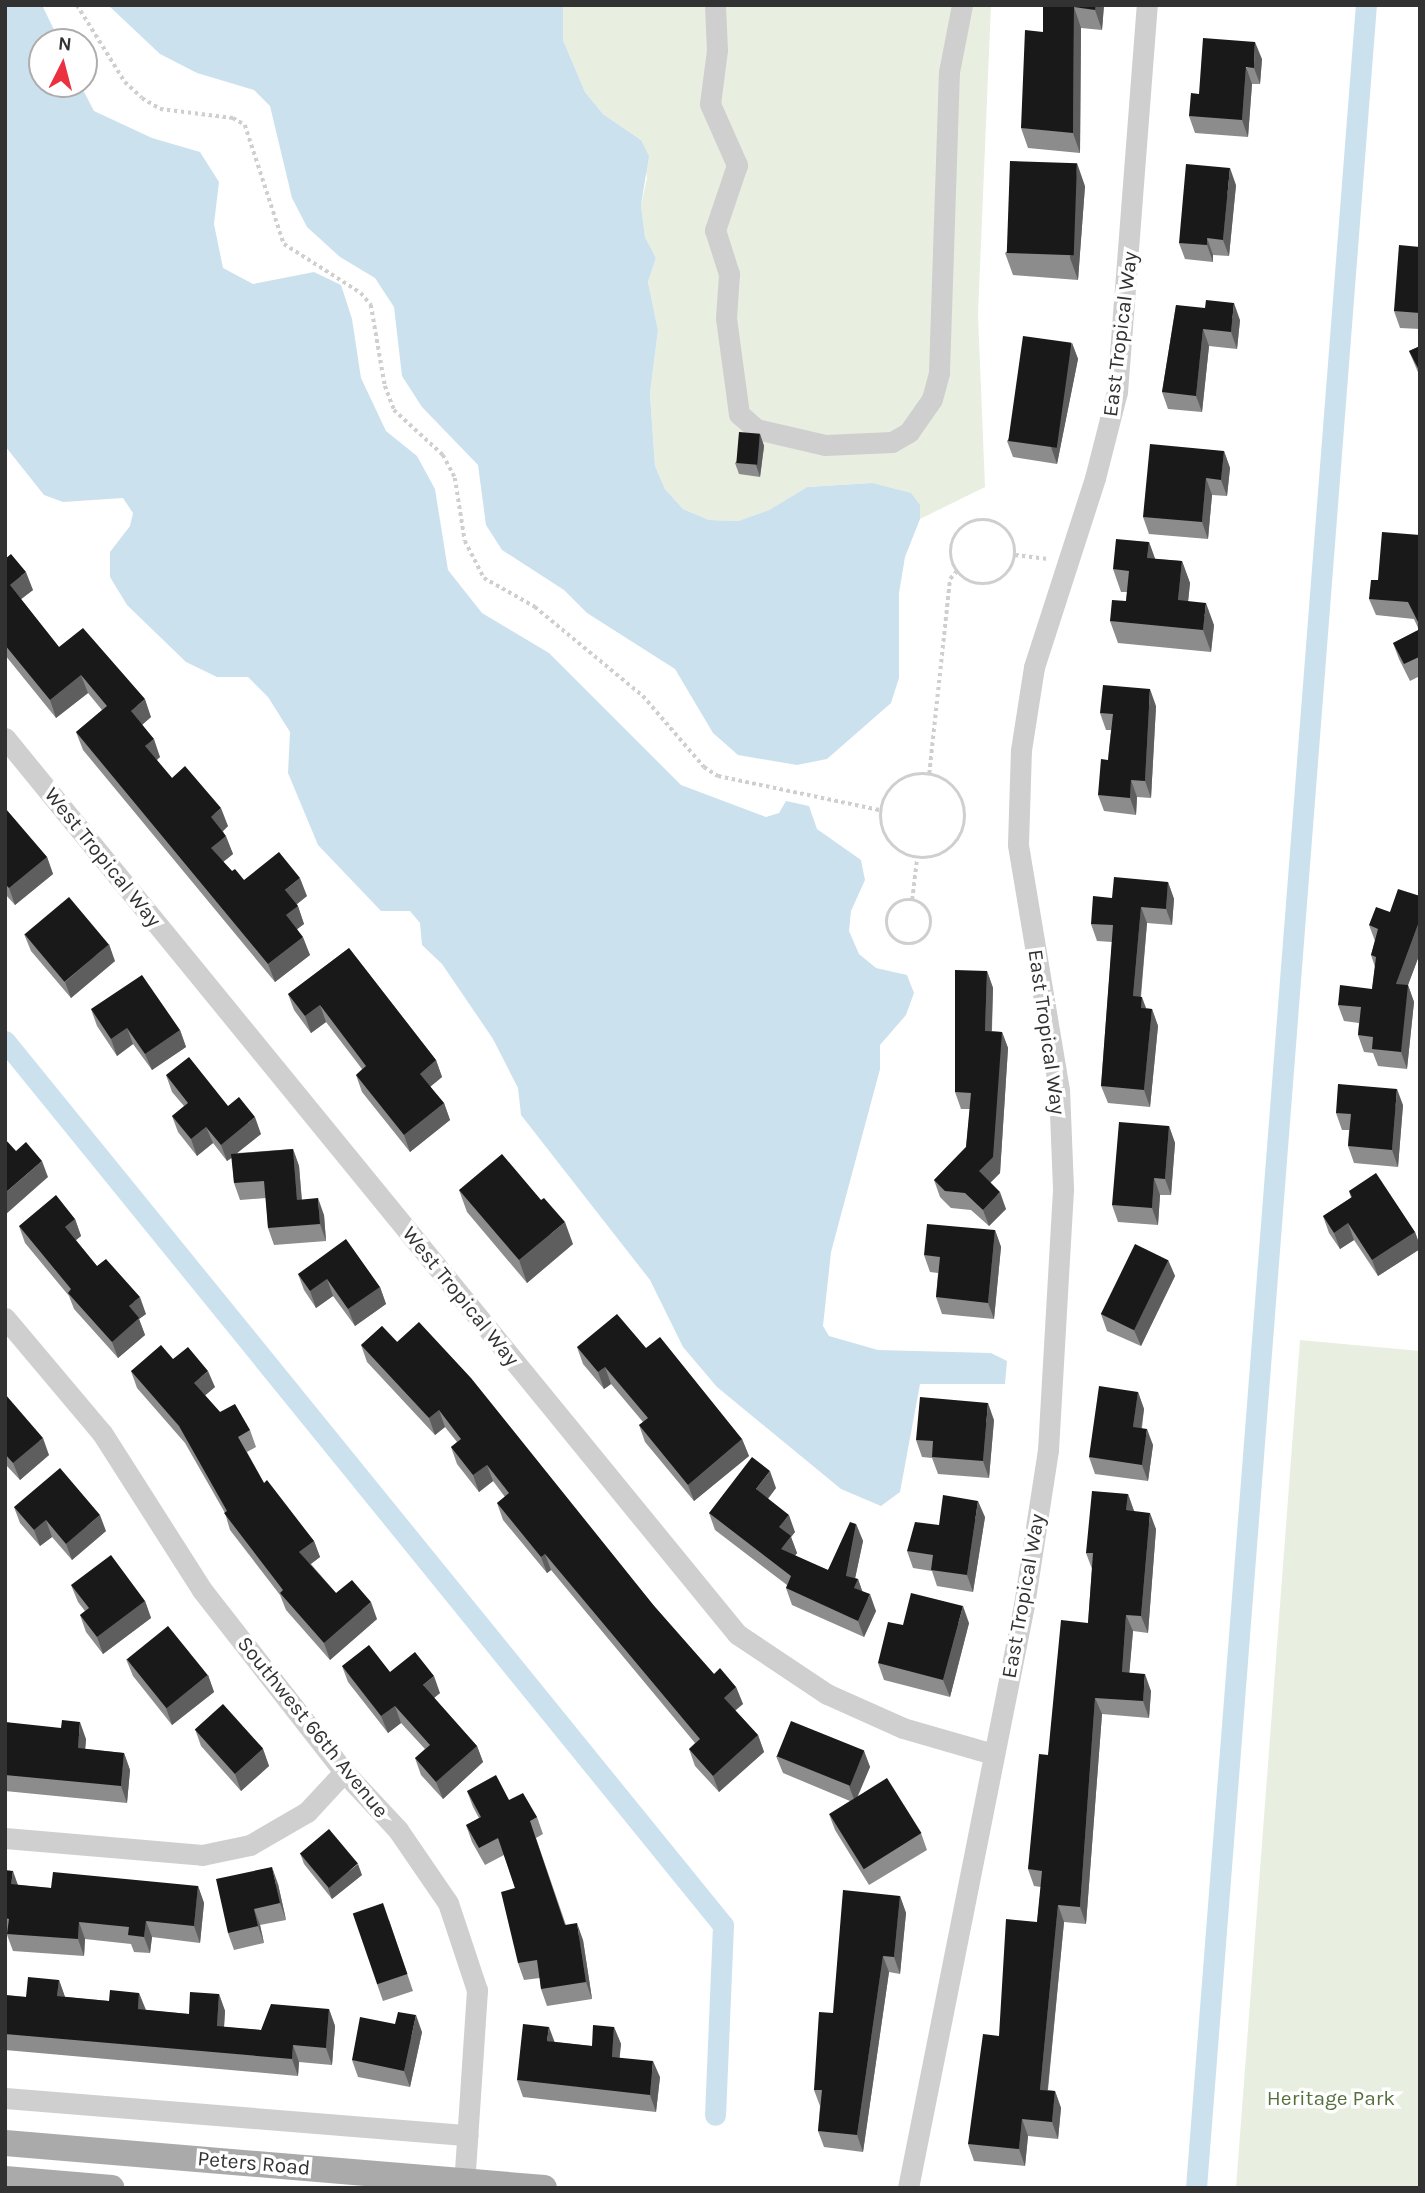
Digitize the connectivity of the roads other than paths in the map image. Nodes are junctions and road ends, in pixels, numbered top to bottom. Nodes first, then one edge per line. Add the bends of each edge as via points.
1 (715, 5) edge
2 (962, 5) edge
3 (1147, 5) edge
4 (5, 738) edge
5 (5, 1318) edge
6 (993, 1754) junction
7 (344, 1772) junction
8 (5, 1838) edge
9 (5, 2098) edge
10 (468, 2135) junction
11 (5, 2143) edge
12 (5, 2179) edge
13 (464, 2184) edge
14 (112, 2188) edge
15 (544, 2188) edge
16 (908, 2188) edge

1 - 2 street via 717,50 710,104 737,164 715,230 729,274 726,318 739,414 755,437 825,445 892,442 909,432 932,399 939,372 949,72
3 - 6 street, East Tropical Way via 1117,391 1095,478 1034,667 1023,738 1018,844 1059,1090 1063,1188 1048,1450 1024,1605
4 - 6 street, West Tropical Way via 737,1634 827,1694 903,1728
5 - 7 street, Southwest 66th Avenue via 102,1433 202,1590
6 - 16 street, East Tropical Way
7 - 8 street via 307,1812 250,1845 202,1855
7 - 10 street, Southwest 66th Avenue via 398,1830 448,1903 477,1990
9 - 10 street
10 - 13 street, Southwest 66th Avenue
11 - 13 main road, Peters Road
12 - 14 main road
13 - 15 main road, Peters Road

